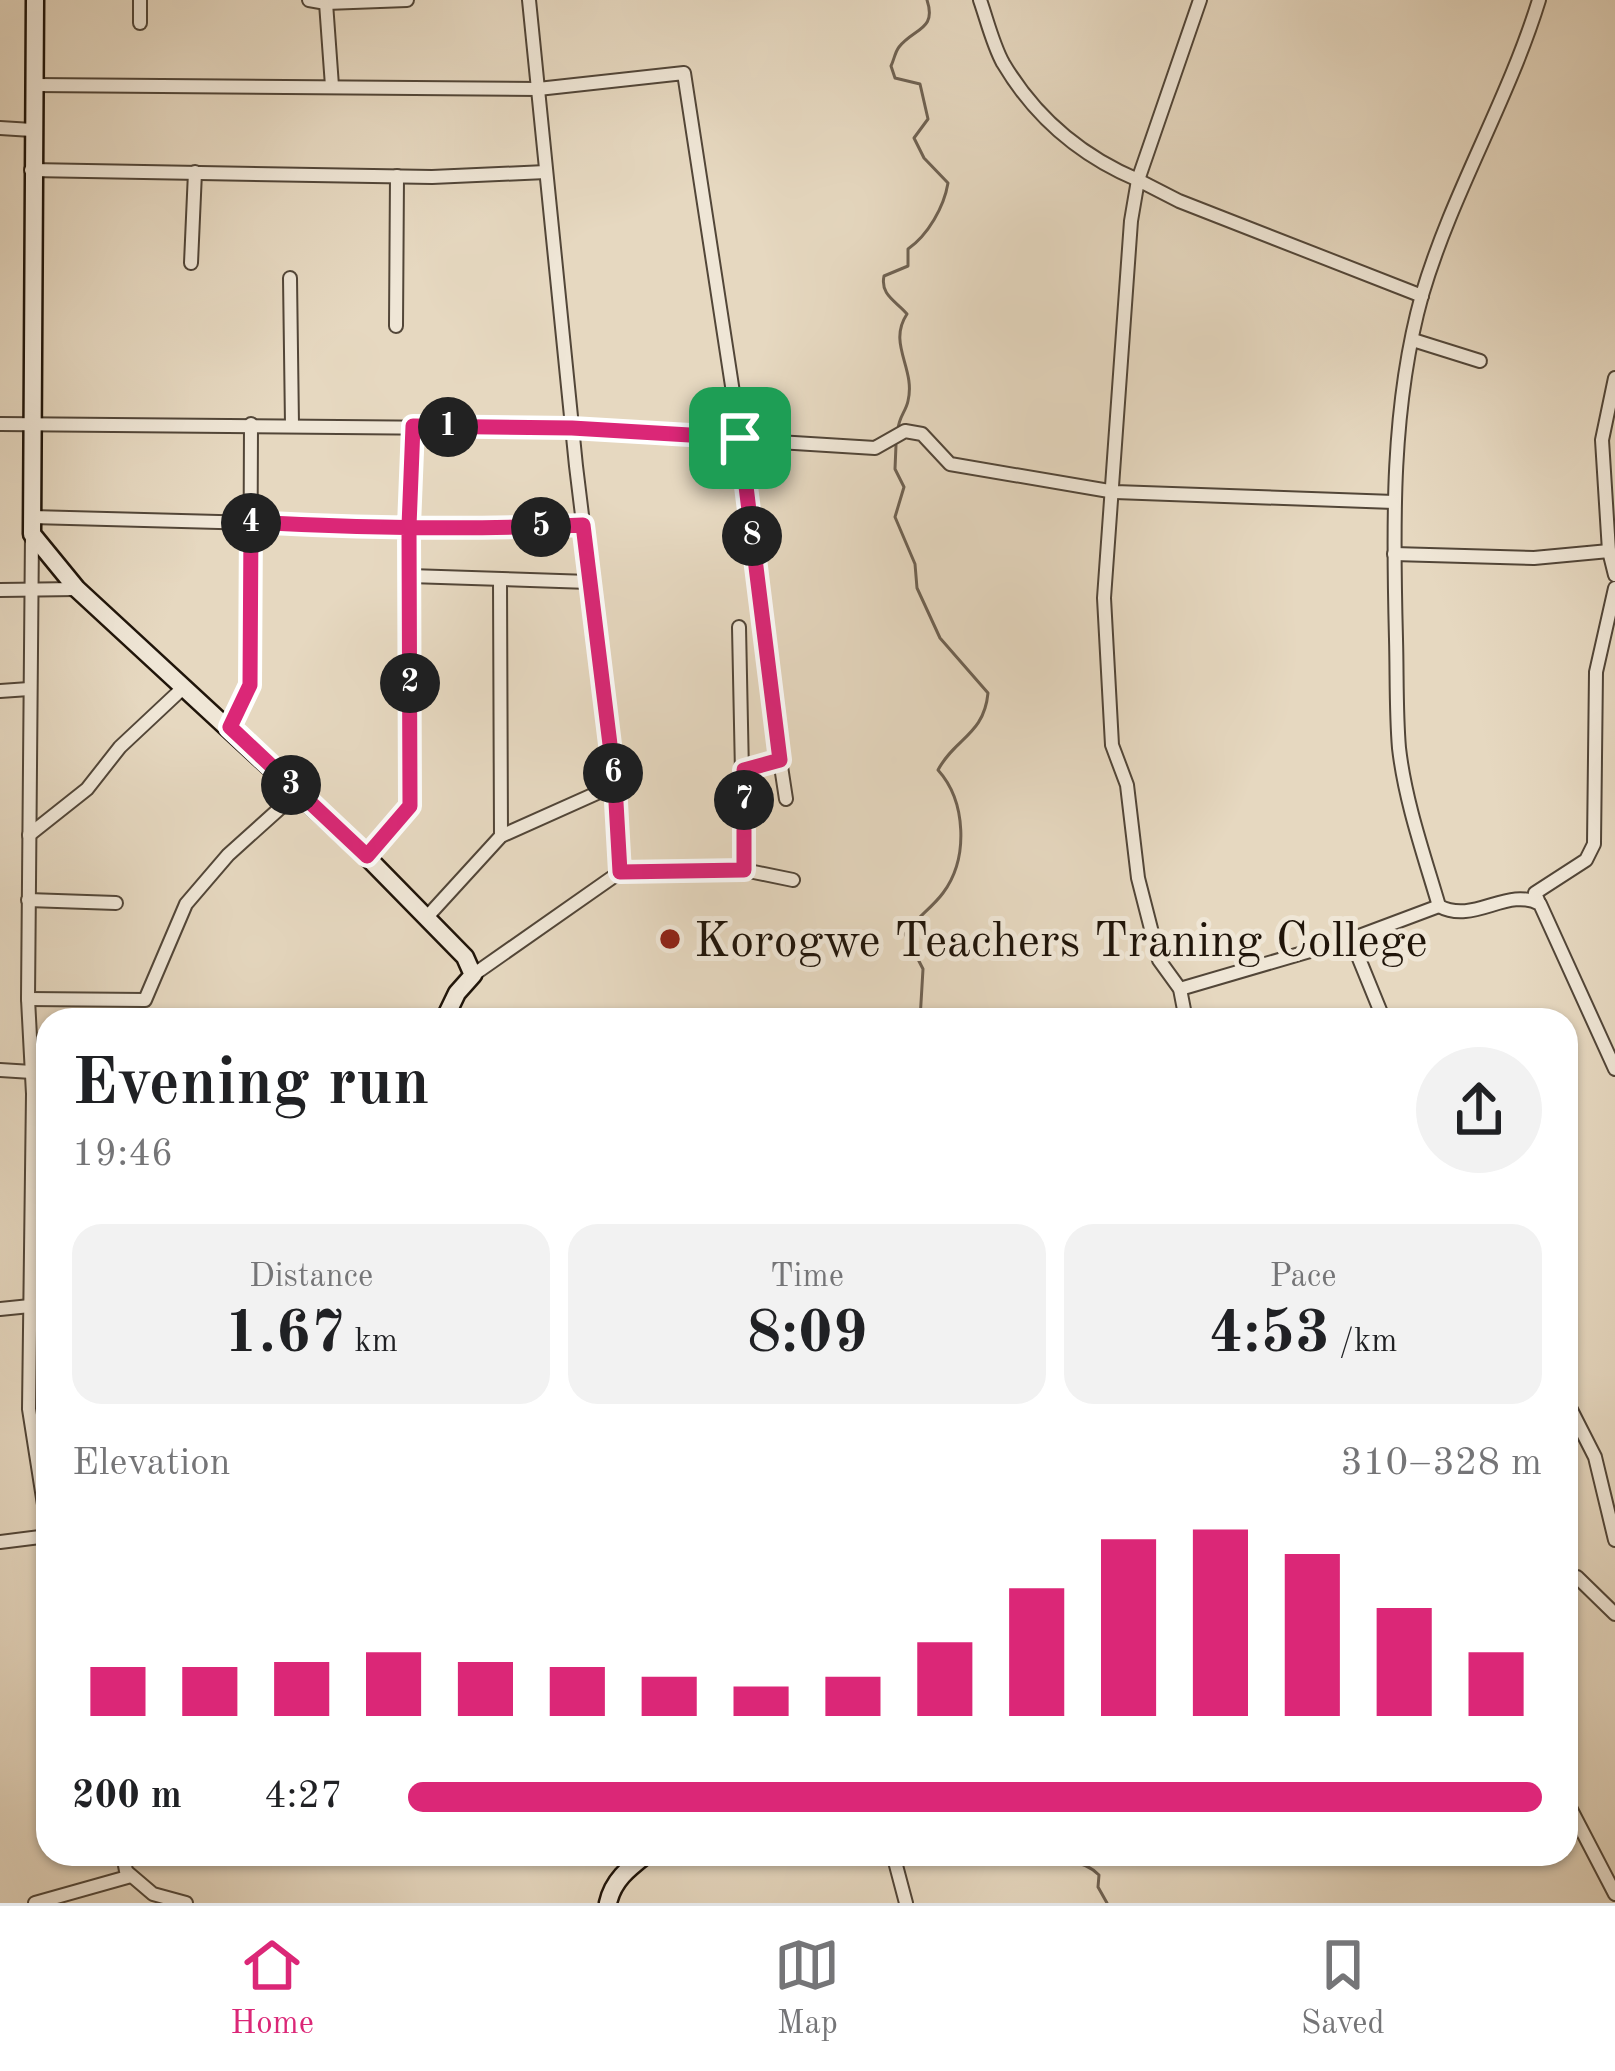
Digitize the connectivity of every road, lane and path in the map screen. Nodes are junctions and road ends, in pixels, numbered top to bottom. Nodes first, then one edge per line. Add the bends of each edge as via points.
1 (34, 0) edge
2 (140, 0) edge
3 (310, 0) edge
4 (406, 0) edge
5 (529, 0) edge
6 (980, 0) edge
7 (1200, 0) edge
8 (1539, 0) edge
9 (326, 3) edge
10 (140, 22) dead end
11 (35, 85) junction
12 (332, 86) junction
13 (538, 89) junction
14 (0, 128) edge
15 (32, 130) junction
16 (31, 170) junction
17 (195, 172) junction
18 (546, 172) junction
19 (397, 176) junction
20 (1138, 180) junction
21 (191, 263) dead end
22 (290, 278) dead end
23 (1422, 296) junction
24 (396, 326) dead end
25 (1413, 340) junction
26 (1480, 361) dead end
27 (1615, 378) edge
28 (0, 424) edge
29 (251, 424) junction
30 (31, 425) junction
31 (292, 425) junction
32 (413, 426) junction
33 (572, 428) junction
34 (740, 438) junction
35 (1114, 492) junction
36 (1394, 502) junction
37 (251, 522) junction
38 (583, 525) junction
39 (32, 526) junction
40 (409, 526) junction
41 (1609, 551) junction
42 (1394, 554) junction
43 (1615, 575) edge
44 (410, 576) junction
45 (500, 581) junction
46 (589, 582) junction
47 (1615, 588) edge
48 (77, 589) junction
49 (0, 590) edge
50 (31, 590) junction
51 (739, 627) dead end
52 (184, 687) junction
53 (29, 689) junction
54 (0, 691) edge
55 (230, 727) junction
56 (780, 760) junction
57 (744, 770) junction
58 (615, 785) junction
59 (298, 792) junction
60 (786, 799) dead end
61 (29, 835) junction
62 (501, 836) junction
63 (367, 856) junction
64 (744, 870) junction
65 (620, 872) junction
66 (793, 880) dead end
67 (28, 899) junction
68 (116, 903) dead end
69 (1540, 904) junction
70 (1438, 906) junction
71 (427, 917) junction
72 (1351, 940) junction
73 (473, 976) junction
74 (1180, 989) junction
75 (28, 999) junction
76 (450, 1008) edge
77 (1184, 1008) edge
78 (1379, 1008) edge
79 (1615, 1069) edge
80 (0, 1070) edge
81 (32, 1072) junction
82 (33, 1114) junction
83 (36, 1115) edge
84 (30, 1306) junction
85 (0, 1309) edge
86 (1578, 1424) edge
87 (36, 1454) edge
88 (36, 1535) edge
89 (1615, 1540) edge
90 (0, 1542) edge
91 (1578, 1578) edge
92 (1613, 1608) edge
93 (1578, 1823) edge
94 (125, 1866) edge
95 (632, 1866) edge
96 (896, 1866) edge
97 (131, 1876) junction
98 (1615, 1894) edge
99 (168, 1901) edge
100 (35, 1903) edge
101 (185, 1903) edge
102 (608, 1903) edge
103 (906, 1903) edge

1 - 11 street
2 - 10 street
3 - 9 street
4 - 9 street
5 - 13 street
6 - 20 street via 1002,62 1055,130
7 - 20 street
8 - 23 street
9 - 12 street
11 - 12 street
11 - 15 street
12 - 13 street
13 - 18 street
13 - 34 street via 684,74
14 - 15 street
15 - 16 street
16 - 17 street
16 - 30 street
17 - 19 street
17 - 21 street
18 - 19 street
18 - 33 street
19 - 24 street
20 - 23 street
20 - 35 street
22 - 31 street
23 - 25 street
25 - 26 street
25 - 36 street
27 - 41 street via 1603,440
28 - 30 street
29 - 30 street
29 - 31 street
29 - 37 street
30 - 39 street
31 - 32 street
32 - 33 street
32 - 40 street
33 - 34 street
33 - 38 street
34 - 35 street via 875,448 905,431 922,434 950,464
34 - 56 street
35 - 36 street
35 - 74 street via 1104,598 1112,745 1127,785 1159,961
36 - 42 street
37 - 39 street
37 - 40 street
37 - 55 street via 250,685
38 - 40 street
38 - 46 street
39 - 48 street
39 - 50 street
40 - 44 street
41 - 42 street
41 - 43 street
42 - 70 street via 1400,750
44 - 45 street
44 - 63 street via 410,806
45 - 46 street
45 - 62 street
46 - 58 street
47 - 69 street via 1596,672 1594,844 1586,860 1535,893
48 - 50 street
48 - 52 street
49 - 50 street
50 - 53 street
51 - 57 street
52 - 55 street
52 - 61 street via 87,789
53 - 54 street
53 - 61 street
55 - 59 street
56 - 57 street
56 - 60 street
57 - 64 street
58 - 62 street
58 - 65 street
59 - 63 street
59 - 75 street via 186,904 145,1000
61 - 67 street
62 - 71 street
63 - 71 street
64 - 65 street
64 - 66 street
65 - 73 street
67 - 68 street
67 - 75 street
69 - 70 street via 1519,899 1467,914
69 - 79 street
70 - 72 street
71 - 73 street
72 - 74 street
72 - 78 street
73 - 76 street
74 - 77 street
75 - 81 street
80 - 81 street
81 - 82 street
82 - 83 street
82 - 84 street
84 - 85 street
84 - 87 street
86 - 89 street
88 - 90 street
91 - 92 street
93 - 98 street
94 - 97 street
95 - 102 street
96 - 103 street
97 - 99 street
97 - 100 street
99 - 101 street

